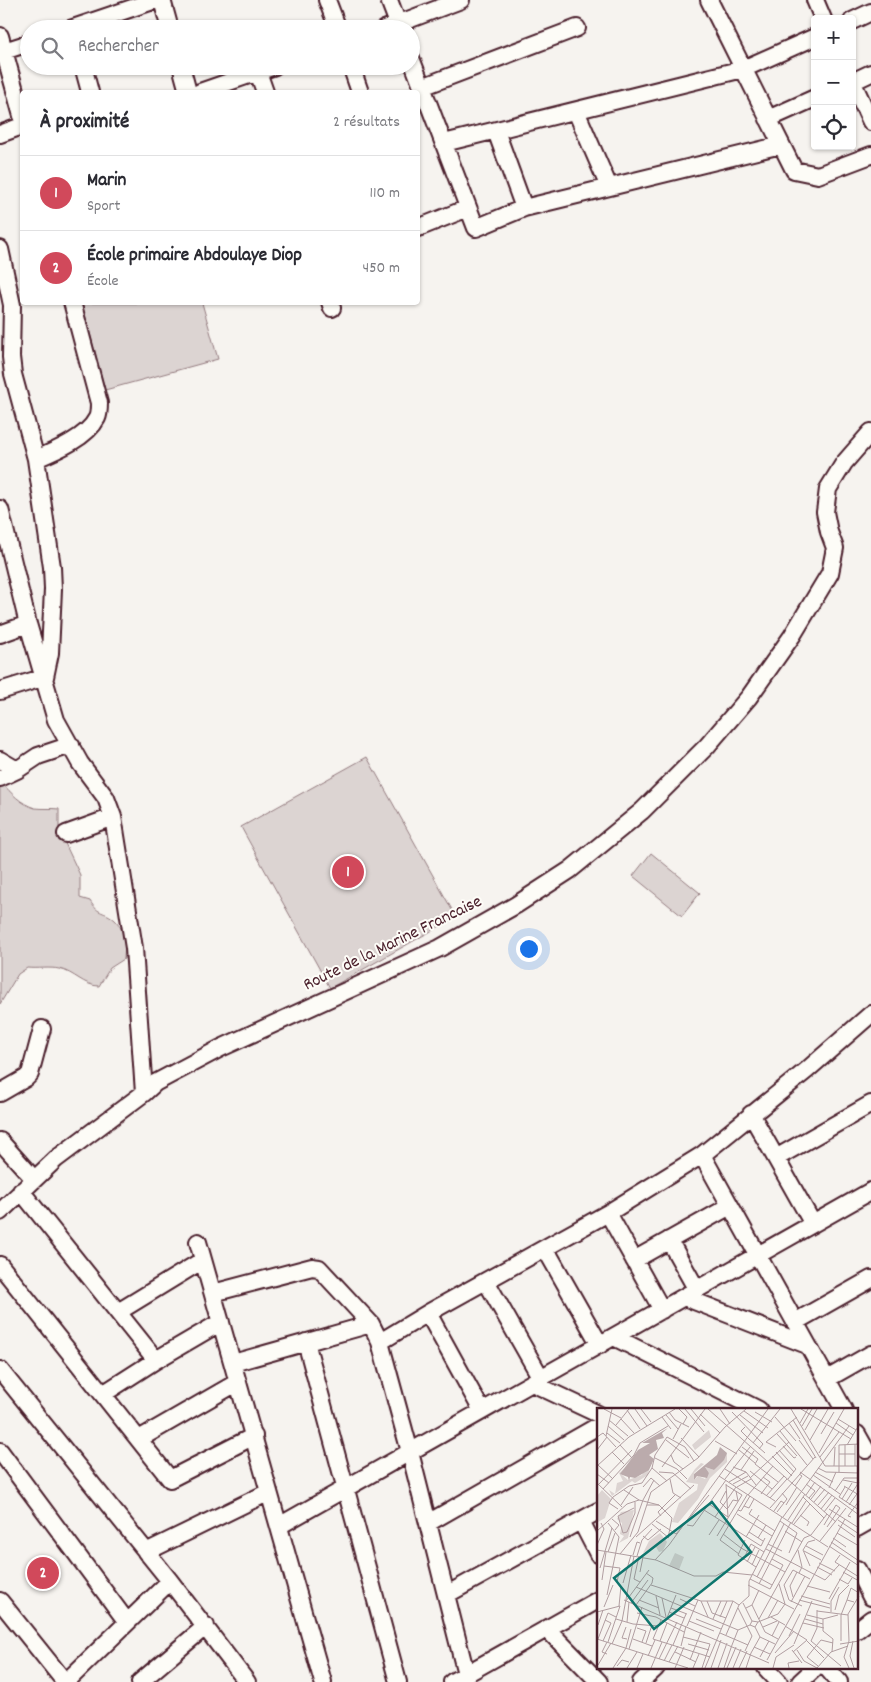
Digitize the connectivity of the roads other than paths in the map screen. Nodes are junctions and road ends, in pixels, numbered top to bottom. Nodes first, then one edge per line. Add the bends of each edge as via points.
1 (112, 0) edge
2 (162, 0) edge
3 (327, 0) edge
4 (389, 0) edge
5 (461, 0) edge
6 (709, 0) edge
7 (815, 0) edge
8 (150, 2) edge
9 (871, 12) edge
10 (821, 15) edge
11 (856, 19) edge
12 (96, 20) edge
13 (168, 20) edge
14 (335, 20) edge
15 (393, 20) edge
16 (411, 20) edge
17 (577, 28) dead end
18 (811, 39) edge
19 (20, 43) edge
20 (2, 44) edge
21 (743, 69) junction
22 (871, 74) edge
23 (85, 75) edge
24 (183, 75) edge
25 (249, 75) edge
26 (259, 75) edge
27 (354, 75) edge
28 (417, 75) edge
29 (856, 80) edge
30 (422, 87) junction
31 (89, 90) edge
32 (187, 90) edge
33 (206, 90) edge
34 (263, 90) edge
35 (359, 90) edge
36 (856, 90) edge
37 (811, 100) edge
38 (20, 109) edge
39 (576, 110) junction
40 (768, 119) junction
41 (871, 122) edge
42 (20, 127) edge
43 (496, 130) junction
44 (0, 134) edge
45 (444, 144) junction
46 (781, 145) junction
47 (871, 155) edge
48 (609, 188) junction
49 (468, 208) junction
50 (524, 208) junction
51 (420, 227) edge
52 (0, 249) edge
53 (73, 305) edge
54 (871, 432) edge
55 (36, 458) junction
56 (0, 509) edge
57 (28, 624) junction
58 (0, 634) edge
59 (45, 677) junction
60 (0, 691) edge
61 (71, 745) junction
62 (0, 760) edge
63 (17, 770) junction
64 (0, 778) edge
65 (113, 817) junction
66 (66, 834) dead end
67 (871, 1014) edge
68 (42, 1029) dead end
69 (0, 1093) edge
70 (144, 1093) junction
71 (871, 1104) edge
72 (751, 1114) junction
73 (0, 1141) edge
74 (702, 1155) junction
75 (776, 1158) junction
76 (34, 1179) junction
77 (21, 1191) junction
78 (871, 1191) edge
79 (730, 1206) junction
80 (0, 1212) edge
81 (608, 1213) junction
82 (813, 1224) junction
83 (669, 1240) junction
84 (198, 1242) dead end
85 (545, 1248) junction
86 (758, 1256) junction
87 (204, 1260) junction
88 (634, 1260) junction
89 (0, 1265) edge
90 (871, 1279) edge
91 (486, 1281) junction
92 (213, 1293) junction
93 (690, 1293) junction
94 (662, 1310) junction
95 (118, 1312) junction
96 (428, 1314) junction
97 (221, 1322) junction
98 (795, 1322) junction
99 (371, 1324) junction
100 (607, 1341) junction
101 (306, 1342) junction
102 (380, 1342) junction
103 (807, 1345) junction
104 (871, 1354) edge
105 (156, 1360) junction
106 (233, 1363) junction
107 (0, 1370) edge
108 (827, 1379) junction
109 (536, 1380) junction
110 (238, 1382) junction
111 (103, 1394) junction
112 (755, 1408) edge
113 (843, 1408) edge
114 (482, 1411) junction
115 (597, 1413) edge
116 (597, 1427) edge
117 (254, 1436) junction
118 (858, 1436) edge
119 (139, 1439) junction
120 (865, 1450) edge
121 (0, 1451) edge
122 (410, 1452) junction
123 (346, 1488) junction
124 (270, 1492) junction
125 (597, 1512) edge
126 (871, 1520) edge
127 (581, 1521) junction
128 (428, 1523) junction
129 (279, 1526) junction
130 (858, 1527) edge
131 (146, 1552) junction
132 (597, 1552) edge
133 (858, 1571) edge
134 (170, 1581) junction
135 (446, 1595) junction
136 (871, 1597) edge
137 (0, 1601) edge
138 (597, 1601) edge
139 (871, 1619) edge
140 (127, 1622) junction
141 (206, 1626) junction
142 (547, 1629) junction
143 (858, 1629) edge
144 (654, 1670) edge
145 (768, 1670) edge
146 (813, 1670) edge
147 (830, 1670) edge
148 (459, 1678) edge
149 (144, 1681) edge
150 (65, 1682) edge
151 (247, 1682) edge
152 (323, 1682) edge
153 (398, 1682) edge
154 (599, 1682) edge
155 (641, 1682) edge
156 (779, 1682) edge
157 (800, 1682) edge
158 (839, 1682) edge

1 - 8 street
2 - 13 street
3 - 14 street
4 - 15 street
5 - 16 street
6 - 21 street
7 - 10 street
8 - 12 street
9 - 11 street
17 - 30 street
18 - 21 street
19 - 20 street
20 - 38 street
21 - 39 street
21 - 40 street
22 - 29 street
23 - 31 street
24 - 32 street
25 - 33 street
26 - 34 street
27 - 35 street
28 - 30 street
30 - 45 street
36 - 41 street
37 - 40 street
39 - 43 street
39 - 48 street
40 - 46 street
42 - 44 street
43 - 45 street
43 - 50 street
45 - 49 street
46 - 47 street via 794,170 818,175
46 - 48 street
48 - 50 street
49 - 50 street via 476,228
49 - 51 street
52 - 55 street via 12,305 13,374
53 - 55 street via 99,402 98,416 91,426 62,447
54 - 70 street, Route de la Marine Francaise via 844,463 828,489 825,512 835,548 830,573 792,636 749,697 707,746 642,811 570,870 440,948 221,1048 155,1083
55 - 59 street via 53,589 50,653
56 - 57 street
57 - 58 street
57 - 59 street
59 - 60 street
59 - 61 street via 56,720
61 - 63 street via 38,756
61 - 65 street via 106,798
62 - 63 street
63 - 64 street
65 - 66 street
65 - 70 street via 134,948
67 - 72 street
68 - 69 street via 30,1074
70 - 76 street, Route de la Marine Francaise
71 - 75 street
72 - 74 street
72 - 75 street
73 - 76 street
74 - 79 street
74 - 81 street
75 - 82 street
76 - 77 street, Route de la Marine Francaise
77 - 80 street, Route de la Marine Francaise
77 - 95 street
78 - 82 street
79 - 83 street
79 - 86 street
81 - 85 street
81 - 88 street
82 - 86 street
83 - 88 street
83 - 93 street
84 - 87 street
85 - 91 street
85 - 100 street
86 - 93 street
86 - 98 street
87 - 92 street
87 - 95 street
88 - 94 street
89 - 111 street
90 - 98 street
91 - 96 street
91 - 109 street
92 - 97 street
92 - 99 street via 312,1267 319,1268
93 - 94 street
93 - 103 street
94 - 100 street
95 - 105 street
96 - 102 street
96 - 114 street
97 - 105 street
97 - 106 street
98 - 103 street
99 - 101 street
99 - 102 street
100 - 109 street
100 - 112 street
101 - 106 street
101 - 123 street
102 - 122 street
103 - 108 street
104 - 108 street
105 - 111 street
106 - 110 street
107 - 131 street
108 - 113 street
109 - 114 street
109 - 115 street
110 - 117 street
110 - 119 street
111 - 119 street
114 - 122 street
116 - 128 street
117 - 119 street via 170,1478
117 - 124 street
118 - 120 street
121 - 140 street
122 - 123 street
122 - 128 street
123 - 129 street
123 - 153 street
124 - 129 street
124 - 131 street
125 - 127 street
126 - 130 street
127 - 132 street
127 - 135 street
128 - 135 street
129 - 152 street
131 - 134 street
133 - 136 street
134 - 140 street
134 - 141 street
135 - 148 street
137 - 150 street
138 - 142 street
139 - 143 street
140 - 150 street
141 - 149 street
141 - 151 street
142 - 148 street
142 - 154 street
144 - 155 street
145 - 156 street
146 - 157 street
147 - 158 street

